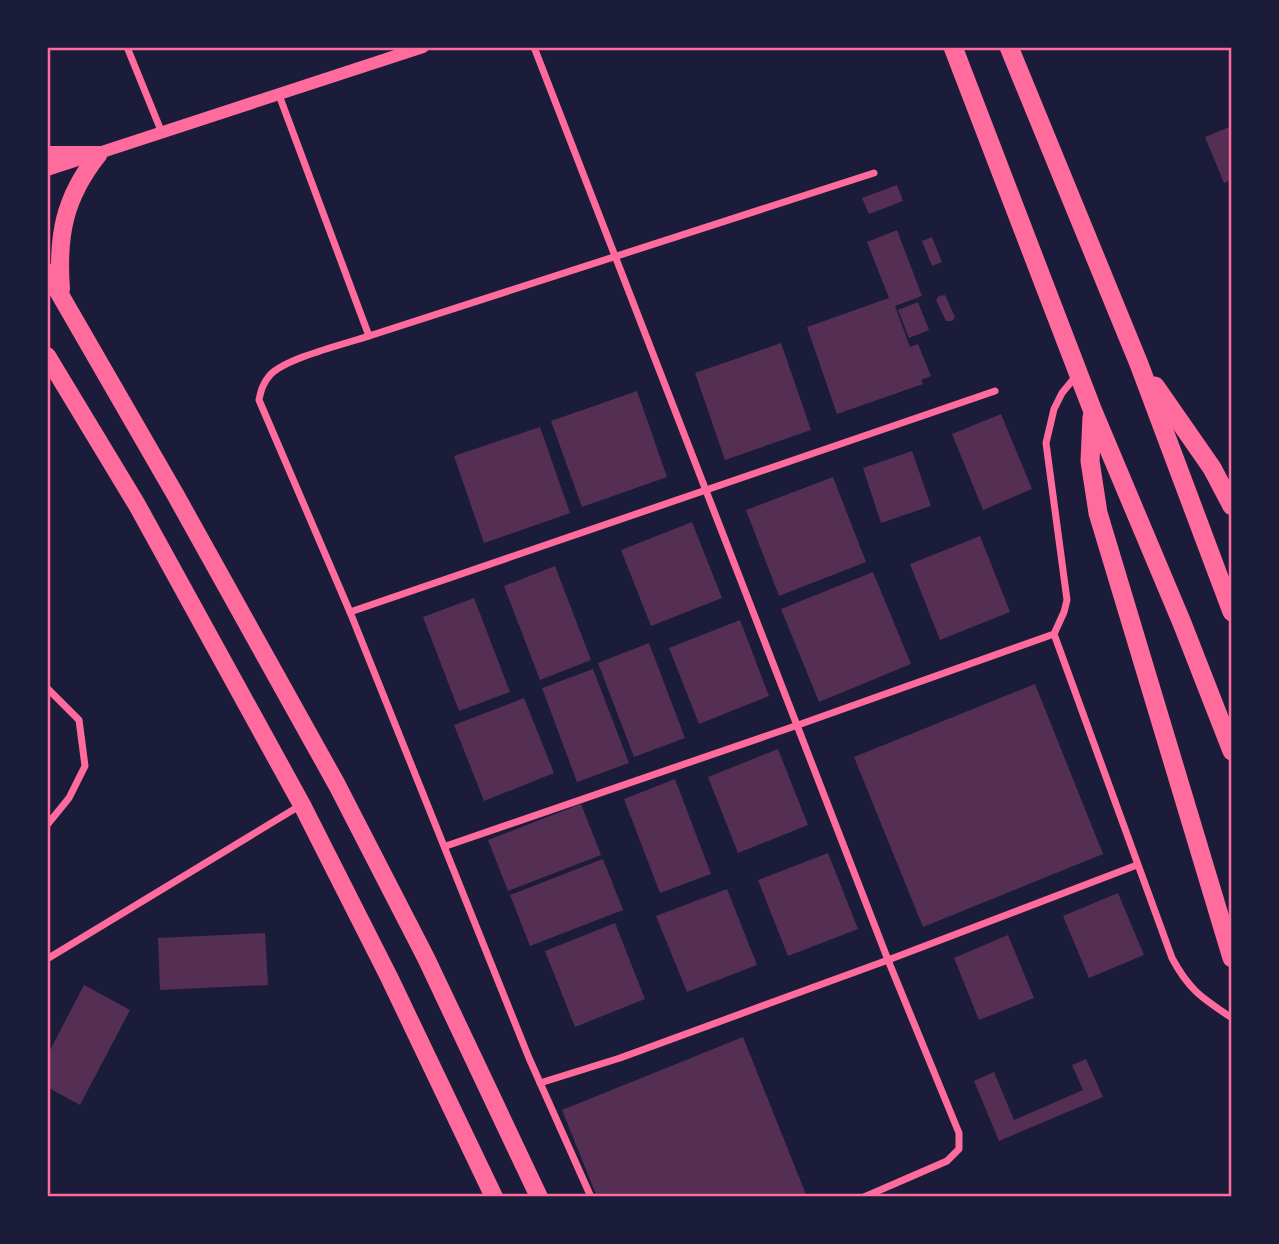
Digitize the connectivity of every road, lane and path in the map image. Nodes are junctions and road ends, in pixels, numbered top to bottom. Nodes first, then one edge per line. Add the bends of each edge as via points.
1 (127, 47) edge
2 (423, 47) edge
3 (534, 47) edge
4 (953, 47) edge
5 (1009, 47) edge
6 (279, 95) junction
7 (162, 134) junction
8 (47, 155) edge
9 (98, 155) junction
10 (47, 170) edge
11 (874, 173) dead end
12 (616, 257) junction
13 (47, 272) edge
14 (61, 294) junction
15 (369, 336) junction
16 (47, 356) edge
17 (1139, 364) junction
18 (1079, 372) junction
19 (995, 391) dead end
20 (1092, 409) junction
21 (707, 491) junction
22 (1232, 506) edge
23 (1231, 609) edge
24 (350, 612) junction
25 (1054, 634) junction
26 (47, 688) edge
27 (799, 725) junction
28 (1232, 751) edge
29 (302, 805) junction
30 (47, 825) edge
31 (446, 846) junction
32 (1137, 865) junction
33 (47, 958) edge
34 (1232, 958) edge
35 (888, 960) junction
36 (1232, 1018) edge
37 (540, 1083) junction
38 (494, 1197) edge
39 (538, 1197) edge
40 (591, 1197) edge
41 (864, 1197) edge

1 - 7 street
2 - 6 street
3 - 12 street
4 - 18 highway
5 - 17 highway
6 - 7 street
6 - 15 street
7 - 9 street
8 - 9 main road
9 - 10 street
9 - 14 main road via 71,195 59,263
11 - 12 street
12 - 15 street
12 - 21 street
13 - 14 main road
14 - 39 main road via 337,785 426,958
15 - 24 street via 272,373 259,400
16 - 29 main road via 137,505
17 - 22 highway via 1212,468
17 - 23 highway
18 - 20 highway
18 - 25 street via 1054,409 1046,443 1067,600
19 - 21 street
20 - 28 highway
20 - 34 highway via 1090,461 1098,513
21 - 24 street
21 - 27 street
24 - 31 street
25 - 27 street
25 - 32 street
26 - 30 street via 79,720 85,765 69,798
27 - 31 street
27 - 35 street
29 - 33 street
29 - 38 main road
31 - 37 street
32 - 35 street
32 - 36 street via 1185,982
35 - 37 street
35 - 41 street via 959,1133 959,1149 947,1161
37 - 40 street

